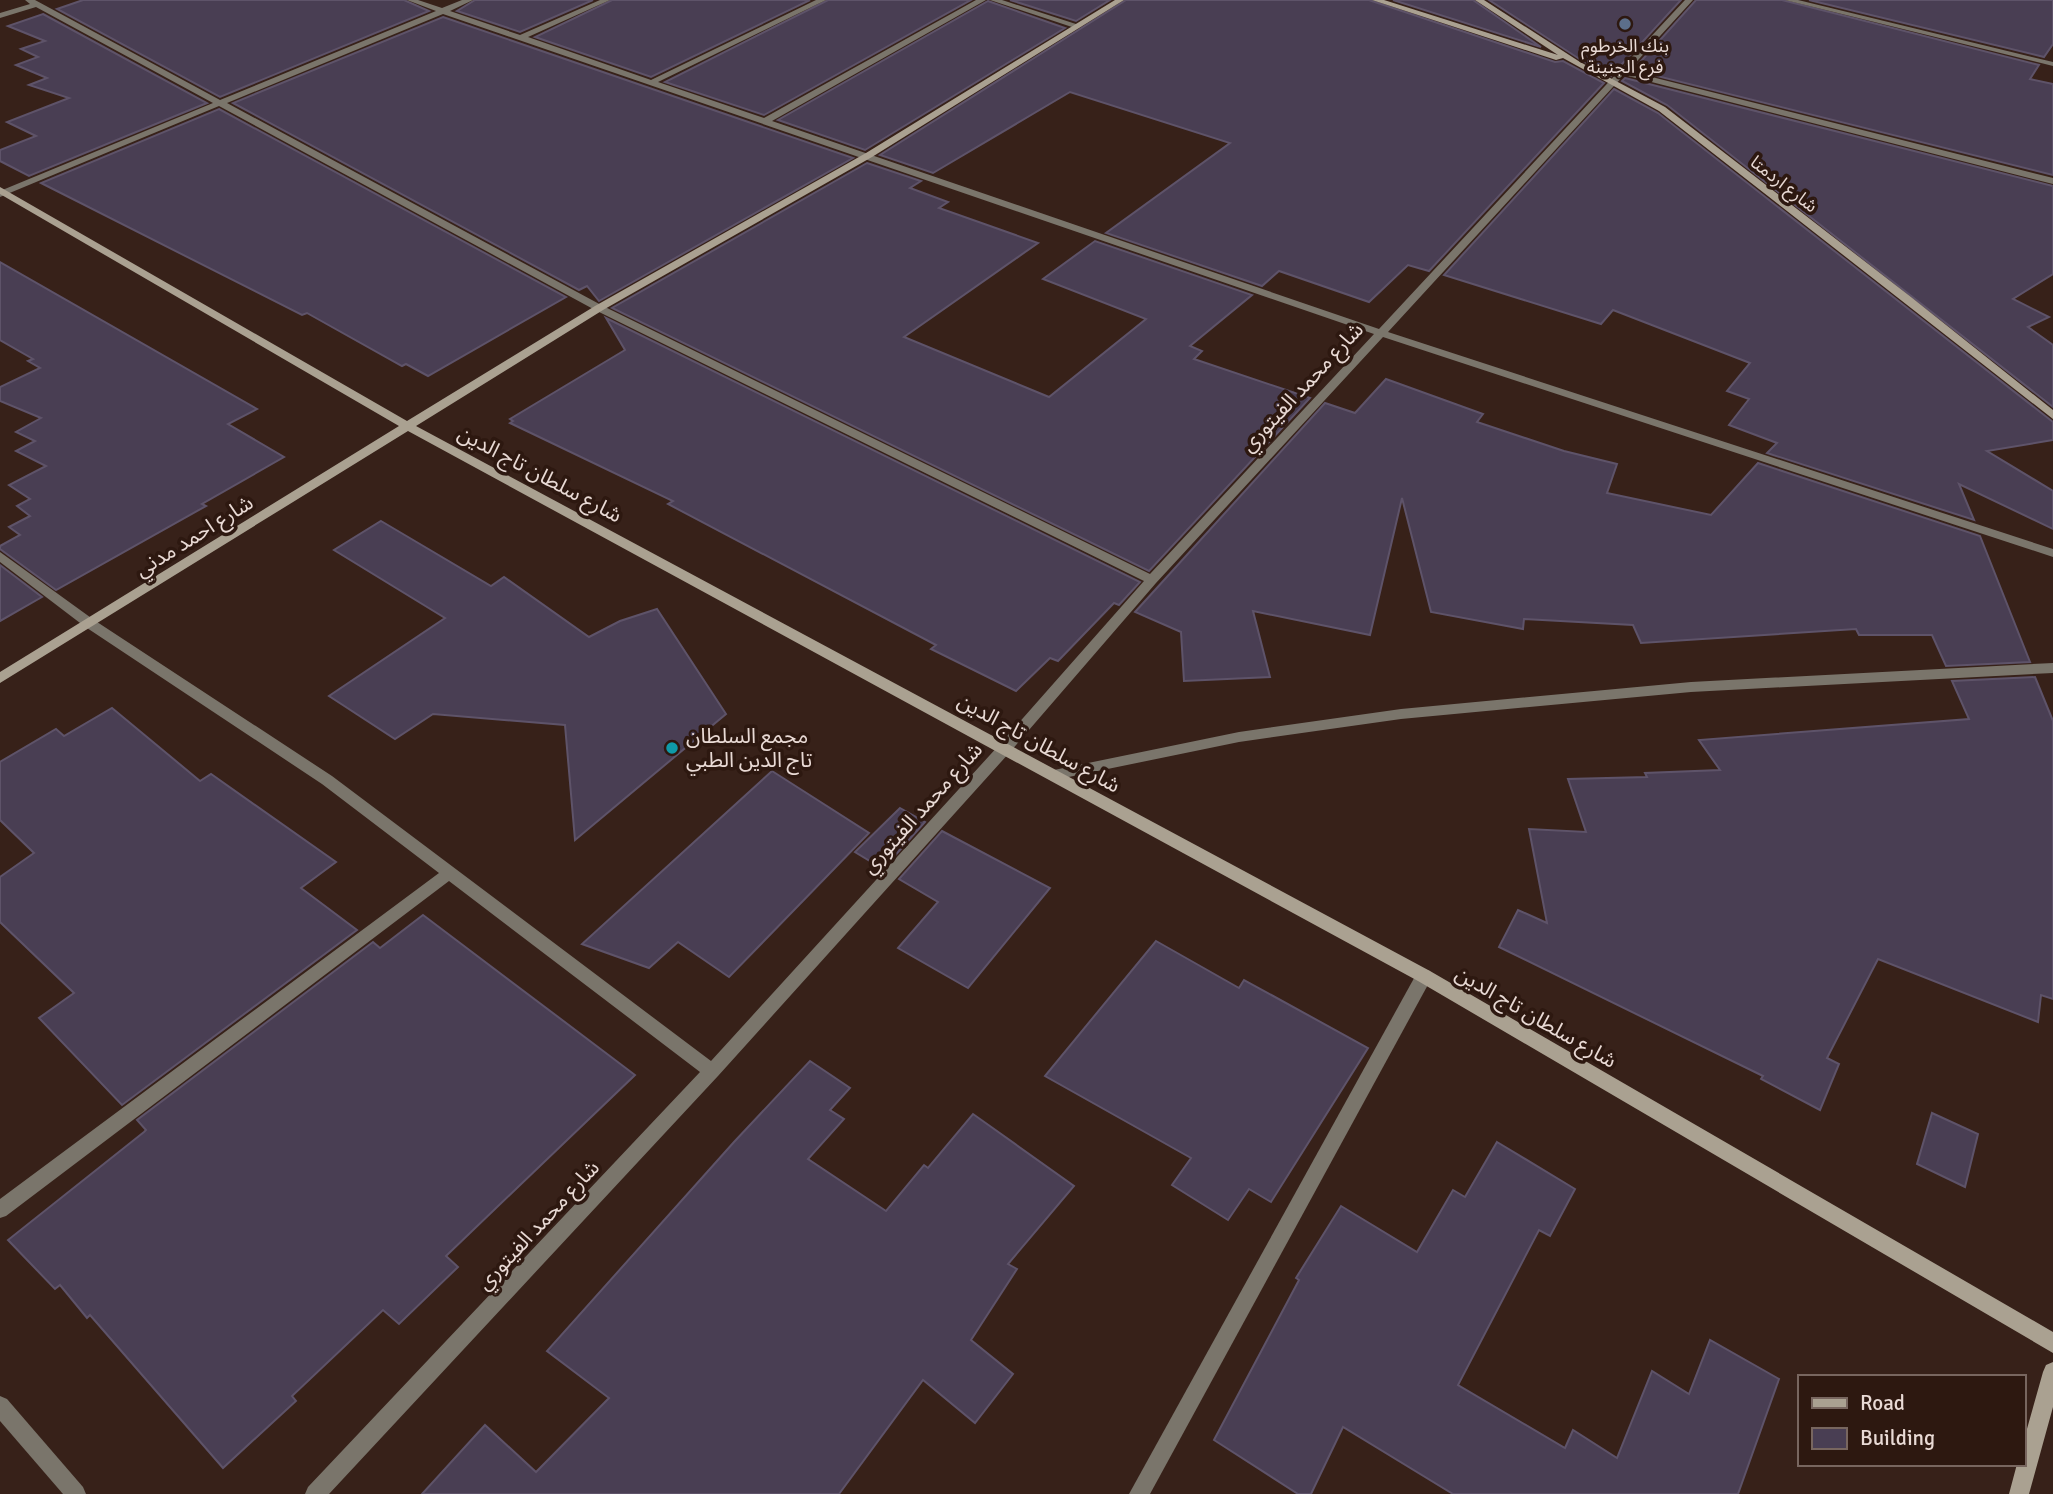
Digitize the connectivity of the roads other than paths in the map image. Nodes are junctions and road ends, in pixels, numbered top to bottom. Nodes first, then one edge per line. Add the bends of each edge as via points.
1 (411, 0) edge
2 (469, 0) edge
3 (606, 0) edge
4 (822, 0) edge
5 (982, 0) edge
6 (994, 0) edge
7 (1120, 0) edge
8 (1376, 0) edge
9 (1479, 0) edge
10 (1689, 0) edge
11 (1789, 0) edge
12 (33, 2) edge
13 (444, 11) junction
14 (0, 16) edge
15 (1078, 26) junction
16 (522, 37) junction
17 (1577, 64) junction
18 (2053, 64) edge
19 (1624, 72) junction
20 (652, 82) junction
21 (1613, 84) junction
22 (221, 102) junction
23 (766, 121) junction
24 (869, 155) junction
25 (2053, 180) edge
26 (1, 192) edge
27 (599, 308) junction
28 (1381, 333) junction
29 (2053, 416) edge
30 (407, 426) junction
31 (2053, 553) edge
32 (0, 556) edge
33 (1152, 580) junction
34 (89, 623) junction
35 (2053, 668) edge
36 (0, 678) edge
37 (1005, 748) junction
38 (1054, 775) junction
39 (449, 873) junction
40 (1423, 976) junction
41 (712, 1071) junction
42 (0, 1210) edge
43 (2053, 1343) edge
44 (2053, 1372) edge
45 (0, 1406) edge
46 (76, 1494) edge
47 (315, 1494) edge
48 (1139, 1494) edge
49 (2019, 1494) edge

1 - 13 street
2 - 13 street
3 - 16 street
4 - 20 street
5 - 23 street
6 - 15 street
7 - 15 street, شارع احمد مدني
8 - 17 street
9 - 17 street, شارع اردمتا
10 - 19 street, شارع محمد الفيتوري
11 - 18 street
12 - 14 street
12 - 22 street
13 - 16 street
13 - 22 street
15 - 24 street, شارع احمد مدني
16 - 20 street
17 - 21 street, شارع اردمتا
19 - 21 street, شارع محمد الفيتوري
19 - 25 street
20 - 23 street
21 - 28 street, شارع محمد الفيتوري
21 - 29 street, شارع اردمتا via 1662,109
22 - 26 street
22 - 27 street
23 - 24 street
24 - 27 street, شارع احمد مدني
24 - 28 street
26 - 30 street, شارع سلطان تاج الدين
27 - 30 street, شارع احمد مدني
27 - 33 street
28 - 31 street
28 - 33 street, شارع محمد الفيتوري
30 - 34 street, شارع احمد مدني
30 - 37 street, شارع سلطان تاج الدين
32 - 34 street
33 - 37 street, شارع محمد الفيتوري
34 - 36 street, شارع احمد مدني
34 - 39 street via 327,780
35 - 38 street via 1690,687 1401,714 1239,737
37 - 38 street, شارع سلطان تاج الدين
37 - 41 street, شارع محمد الفيتوري
38 - 40 street, شارع سلطان تاج الدين
39 - 41 street
39 - 42 street
40 - 43 street, شارع سلطان تاج الدين
40 - 48 street
41 - 47 street, شارع محمد الفيتوري
44 - 49 street
45 - 46 street

